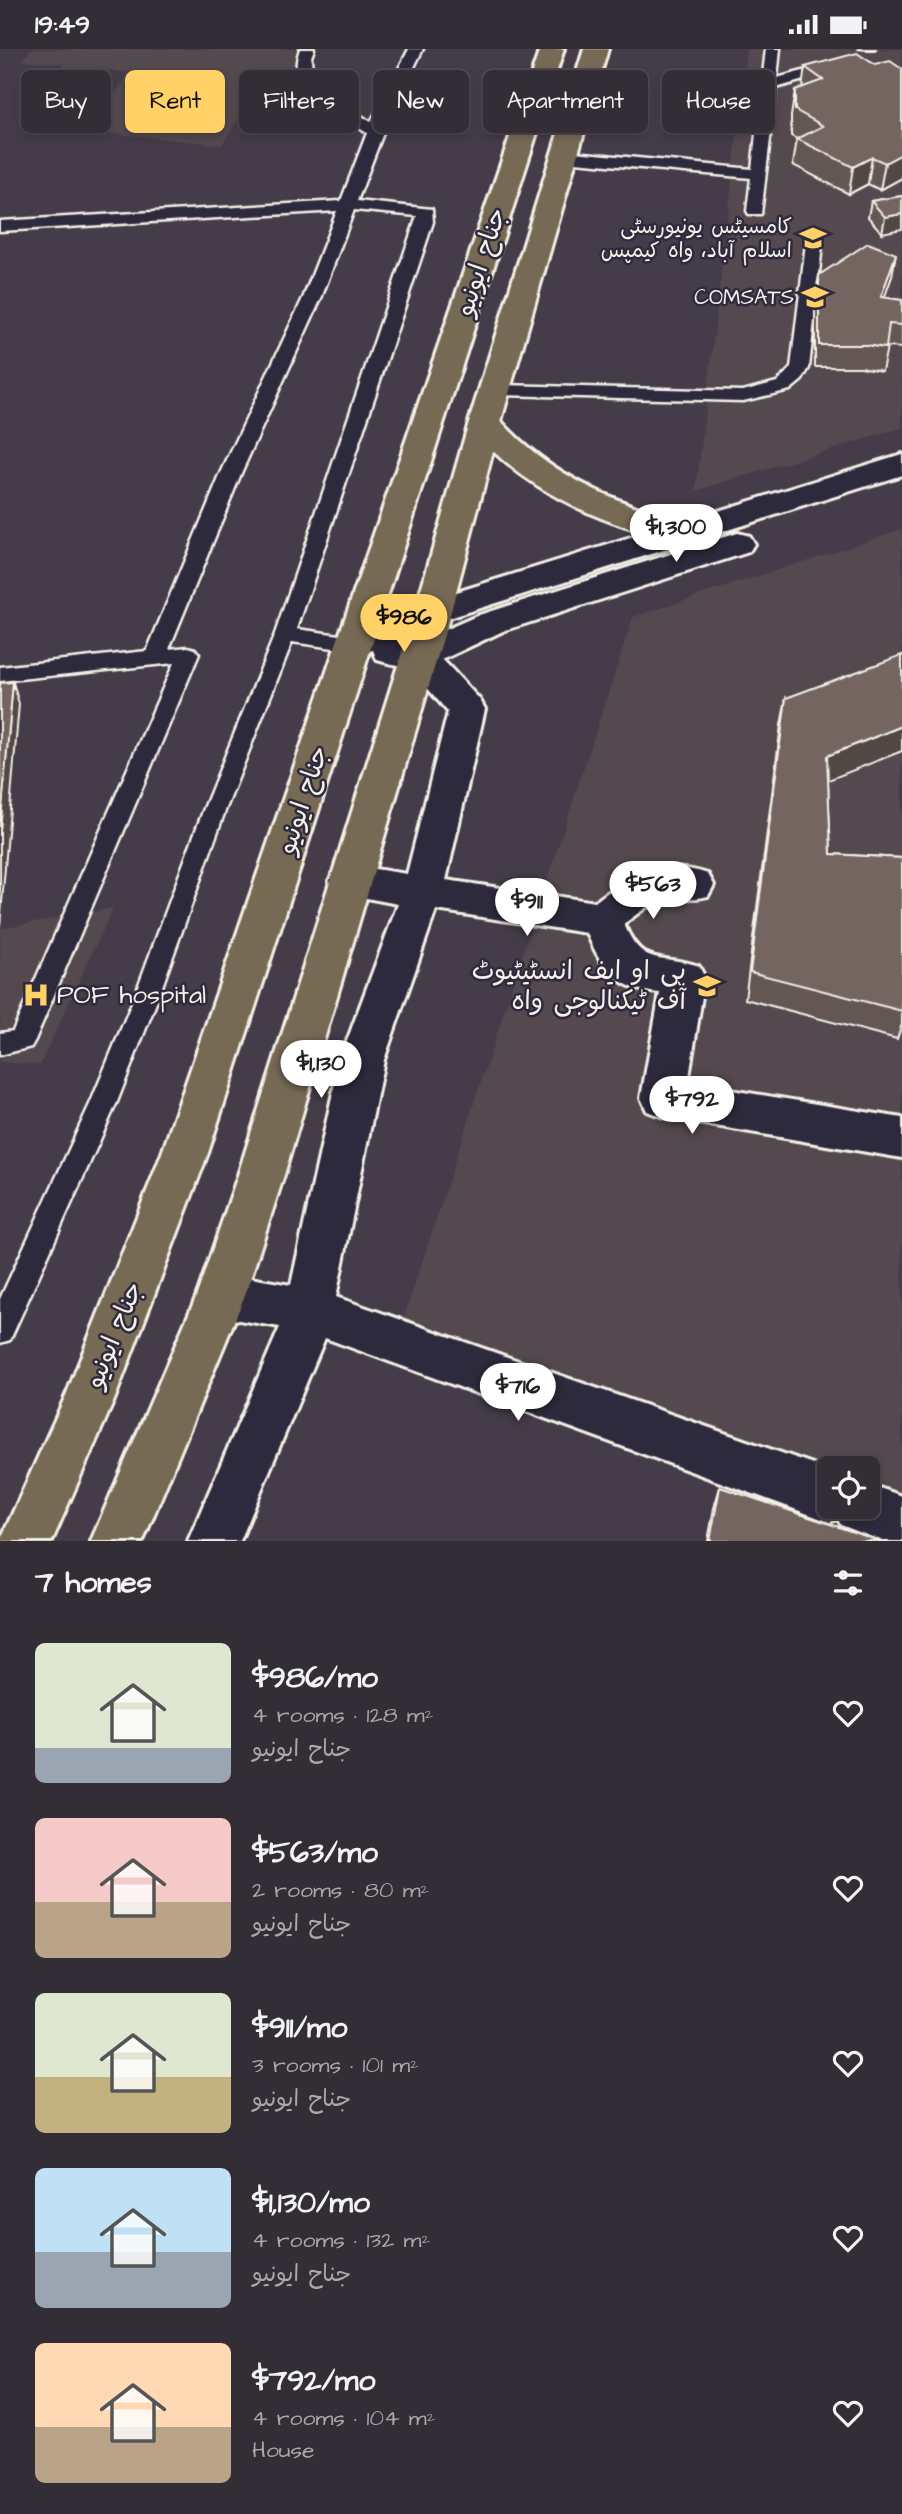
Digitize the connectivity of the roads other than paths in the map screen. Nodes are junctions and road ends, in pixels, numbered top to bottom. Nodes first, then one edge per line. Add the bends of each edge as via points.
1 (307, 49) edge
2 (416, 49) edge
3 (552, 49) edge
4 (596, 49) edge
5 (773, 49) edge
6 (845, 63) edge
7 (406, 70) edge
8 (771, 70) edge
9 (775, 83) edge
10 (373, 130) edge
11 (376, 133) edge
12 (764, 133) edge
13 (564, 156) junction
14 (759, 174) junction
15 (349, 205) junction
16 (755, 211) dead end
17 (0, 226) edge
18 (816, 235) dead end
19 (490, 406) junction
20 (902, 464) edge
21 (902, 491) edge
22 (691, 544) junction
23 (432, 611) junction
24 (285, 634) junction
25 (354, 644) junction
26 (418, 656) junction
27 (155, 657) junction
28 (0, 674) edge
29 (349, 881) junction
30 (694, 885) dead end
31 (423, 890) junction
32 (602, 919) junction
33 (0, 1044) edge
34 (902, 1138) edge
35 (221, 1295) junction
36 (309, 1310) junction
37 (0, 1331) edge
38 (817, 1491) edge
39 (880, 1514) edge
40 (902, 1522) edge
41 (25, 1541) edge
42 (117, 1541) edge
43 (214, 1541) edge

1 - 10 lane via 305,77 332,104
2 - 7 lane
3 - 25 main road, جناح ایونیو
4 - 13 main road, جناح ایونیو
5 - 8 lane
6 - 9 lane
11 - 15 lane
12 - 14 lane
13 - 14 lane
13 - 19 main road, جناح ایونیو
14 - 16 lane
15 - 17 lane
15 - 24 lane via 426,212 425,222
15 - 27 lane
18 - 19 lane via 800,368 786,387 743,396
19 - 22 main road via 505,446 542,477 587,502
19 - 23 main road, جناح ایونیو
20 - 22 street
21 - 22 street
22 - 23 street
22 - 26 street
23 - 25 street
23 - 26 main road, جناح ایونیو
24 - 25 lane
24 - 37 lane via 104,1102
25 - 26 street
25 - 41 main road, جناح ایونیو via 185,1153 52,1487
26 - 29 main road, جناح ایونیو
26 - 31 street via 467,709
27 - 28 lane
27 - 33 lane via 188,653 22,1041
29 - 31 street
29 - 35 main road, جناح ایونیو
30 - 32 street via 665,882 627,899
31 - 32 street
31 - 36 street via 362,1060
32 - 34 street via 615,951 641,975 684,978 663,1098
35 - 36 street
35 - 42 main road, جناح ایونیو
36 - 38 street
36 - 43 street
39 - 40 street

